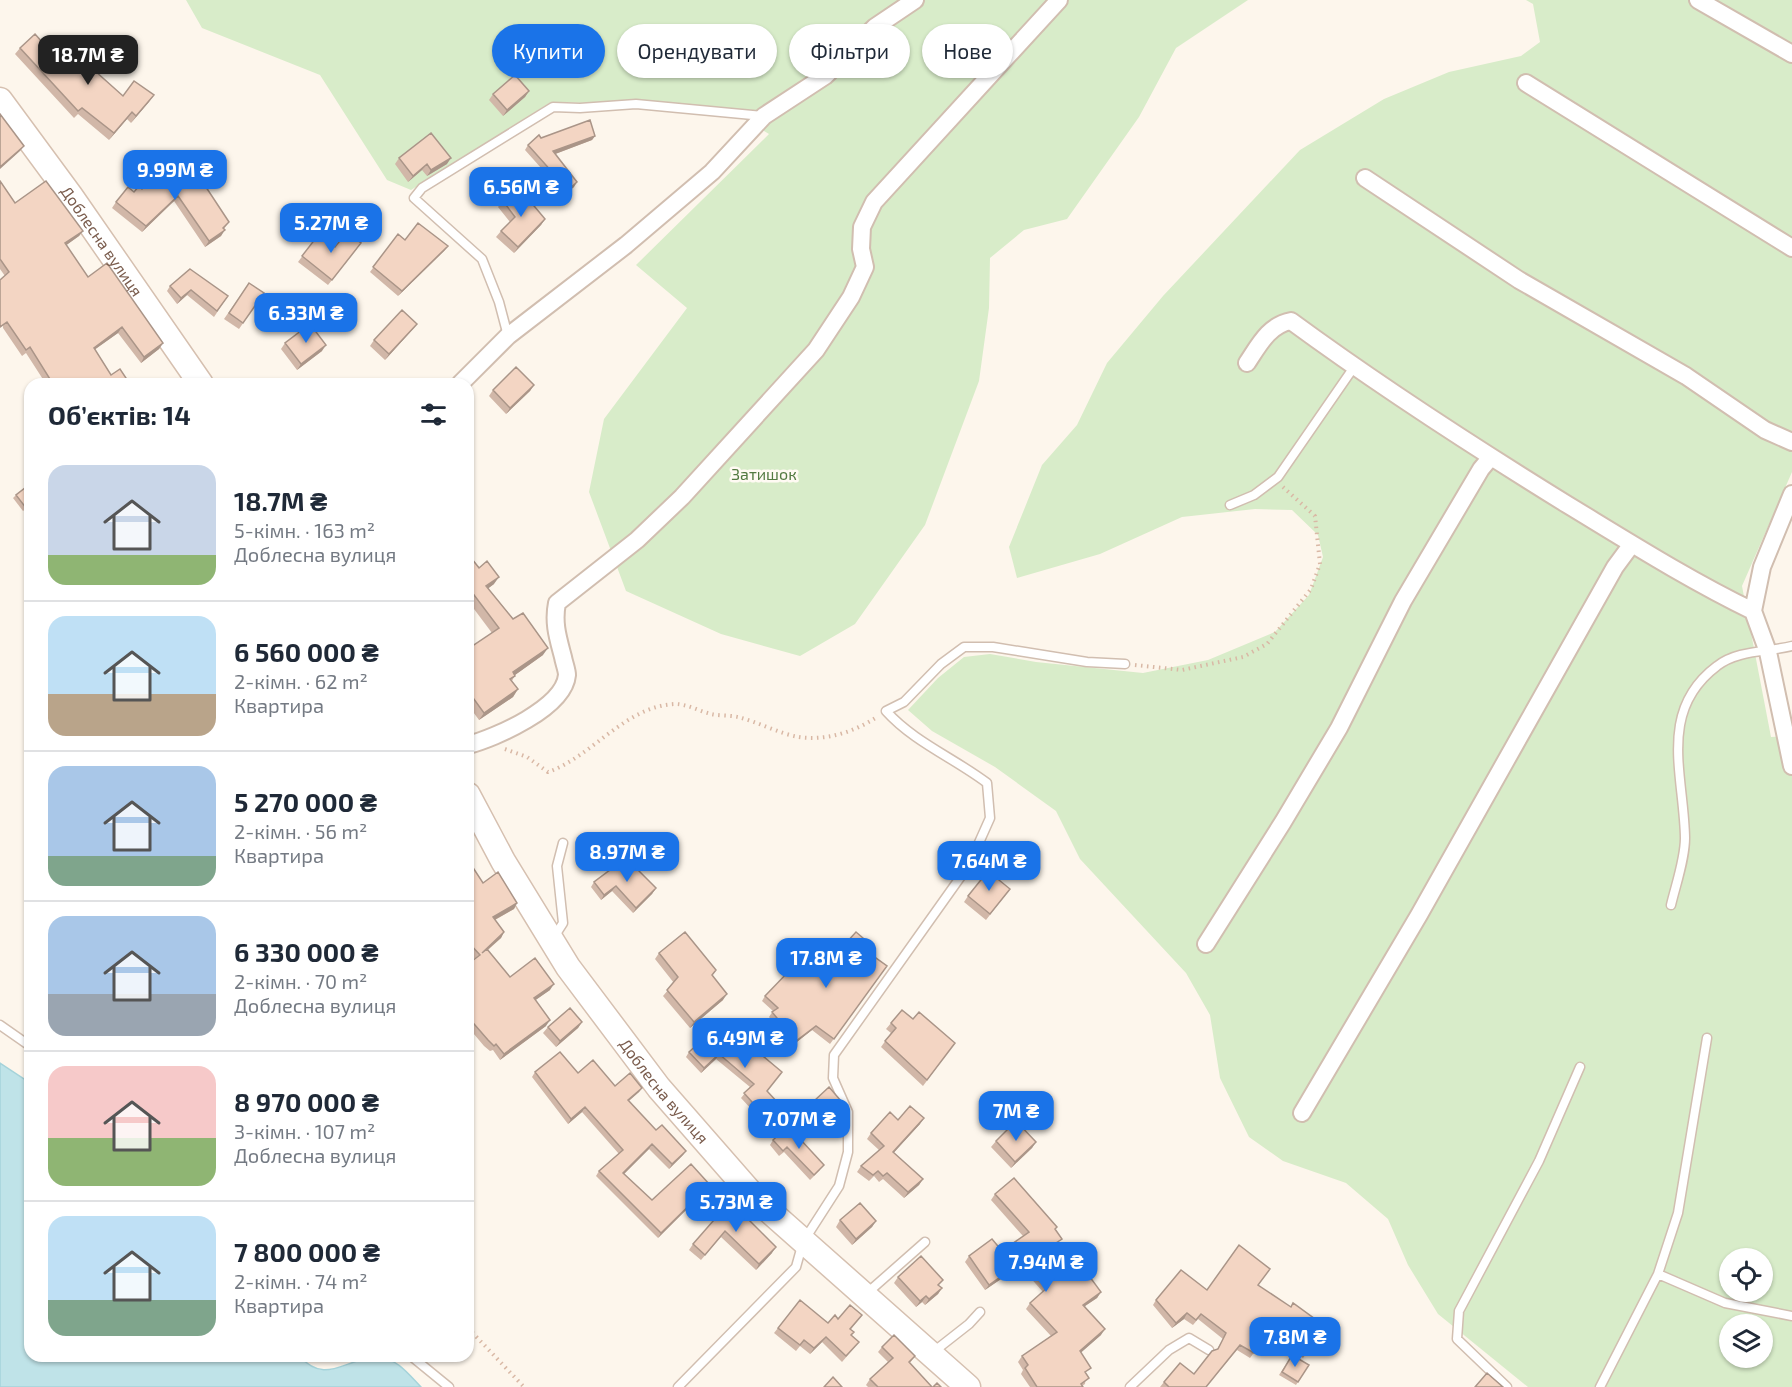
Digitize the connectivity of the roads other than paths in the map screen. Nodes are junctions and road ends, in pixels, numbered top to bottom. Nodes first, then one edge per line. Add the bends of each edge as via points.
1 (915, 0) edge
2 (1059, 0) edge
3 (1698, 0) edge
4 (1792, 54) edge
5 (1526, 83) dead end
6 (0, 100) edge
7 (764, 116) junction
8 (1365, 178) dead end
9 (1792, 248) edge
10 (508, 336) junction
11 (1247, 363) dead end
12 (1354, 367) junction
13 (197, 378) edge
14 (466, 378) edge
15 (1792, 442) edge
16 (1491, 458) junction
17 (1792, 494) edge
18 (1230, 505) dead end
19 (1632, 544) junction
20 (1753, 611) junction
21 (1792, 646) edge
22 (1768, 652) junction
23 (1125, 664) road end
24 (475, 744) edge
25 (1792, 766) edge
26 (474, 806) edge
27 (563, 843) dead end
28 (1671, 905) dead end
29 (552, 940) junction
30 (1206, 944) dead end
31 (0, 1025) edge
32 (1707, 1038) dead end
33 (24, 1042) edge
34 (1580, 1067) dead end
35 (1302, 1113) dead end
36 (803, 1242) junction
37 (925, 1242) dead end
38 (1658, 1274) junction
39 (863, 1296) junction
40 (980, 1312) dead end
41 (1792, 1316) edge
42 (1209, 1350) edge
43 (929, 1355) junction
44 (418, 1362) edge
45 (449, 1387) edge
46 (678, 1387) edge
47 (968, 1387) edge
48 (1130, 1387) edge
49 (1507, 1387) edge
50 (1600, 1387) edge

1 - 7 street via 875,27 825,76
2 - 24 street via 874,202 862,227 865,267 851,297 816,350 675,504 637,540 557,603 554,620 567,675 560,692 543,710
3 - 4 street
5 - 9 street
6 - 13 street, Доблесна вулиця
7 - 10 street via 712,172 626,245
7 - 10 lane via 636,104 553,106 422,188 414,198 482,259
8 - 15 street via 1519,280 1686,376 1765,430
10 - 14 street
11 - 12 street via 1266,335 1280,323 1291,321
12 - 16 street
12 - 18 lane via 1278,477 1254,495
16 - 19 street
16 - 30 street via 1403,602 1333,737
17 - 20 street via 1762,567
19 - 20 street
19 - 35 street via 1615,567 1419,915
20 - 22 street
21 - 22 lane
22 - 25 street
22 - 28 lane via 1741,654 1718,665 1684,707 1678,728 1685,840
23 - 36 lane via 993,647 964,647 941,664 904,702 886,711 902,728 987,783 990,818 969,865 834,1055 833,1078 848,1112 848,1152 839,1186
26 - 29 street, Доблесна вулиця
27 - 29 lane via 557,866 563,923
29 - 36 street, Доблесна вулиця via 659,1088 757,1200
31 - 33 lane
32 - 38 lane via 1678,1213
34 - 49 lane via 1539,1161 1459,1311 1457,1339
36 - 39 street, Доблесна вулиця
36 - 46 lane via 796,1267
37 - 39 lane
38 - 41 lane via 1725,1303
38 - 50 lane
39 - 43 street, Доблесна вулиця
40 - 43 lane
42 - 48 lane via 1189,1338 1169,1350
43 - 47 street, Доблесна вулиця
44 - 45 lane

